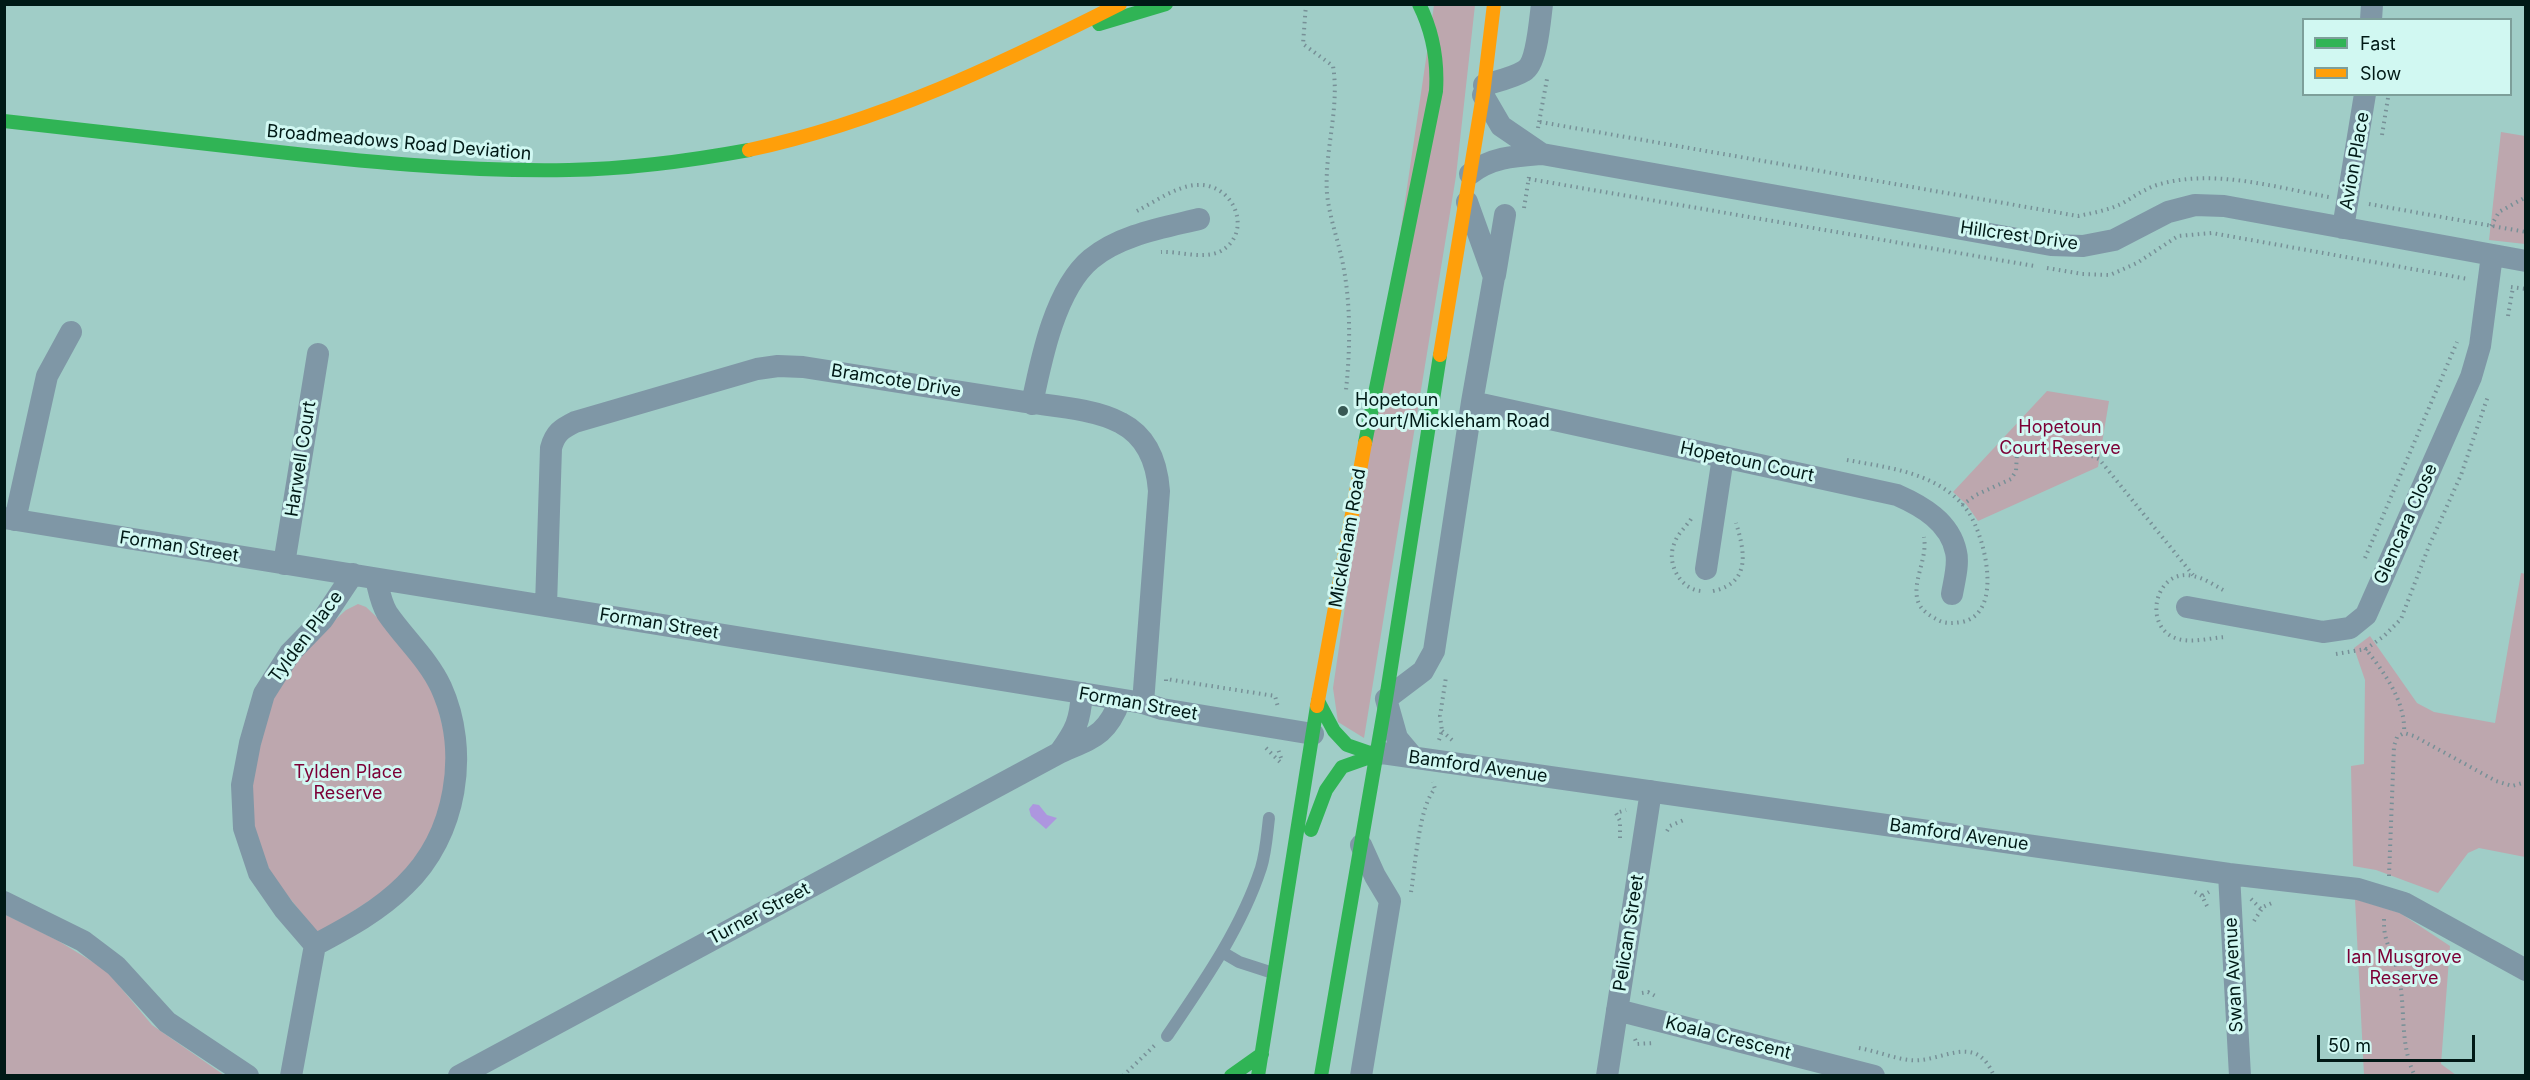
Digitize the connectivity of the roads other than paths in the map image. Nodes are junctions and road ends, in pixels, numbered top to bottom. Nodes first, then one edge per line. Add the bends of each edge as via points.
1 (1101, 4) edge
2 (1120, 4) edge
3 (1166, 4) edge
4 (1419, 4) edge
5 (1494, 4) edge
6 (1542, 4) edge
7 (1057, 36) junction
8 (1484, 90) junction
9 (2365, 96) edge
10 (4, 121) edge
11 (1542, 154) junction
12 (1470, 174) junction
13 (1466, 200) junction
14 (1505, 215) dead end
15 (1199, 219) dead end
16 (2343, 228) junction
17 (2492, 255) junction
18 (2526, 261) edge
19 (1494, 277) junction
20 (71, 332) dead end
21 (318, 354) dead end
22 (1472, 402) junction
23 (1032, 404) junction
24 (1723, 457) junction
25 (10, 519) edge
26 (284, 564) junction
27 (1706, 569) dead end
28 (353, 574) junction
29 (376, 579) junction
30 (1953, 594) dead end
31 (546, 606) junction
32 (2187, 607) dead end
33 (1082, 693) junction
34 (1386, 699) junction
35 (1120, 700) junction
36 (1318, 701) junction
37 (1143, 703) junction
38 (1313, 734) junction
39 (1059, 753) junction
40 (1376, 755) junction
41 (1413, 757) junction
42 (1651, 791) junction
43 (1269, 818) dead end
44 (1361, 844) junction
45 (2229, 874) junction
46 (1287, 899) junction
47 (4, 902) edge
48 (315, 945) junction
49 (1222, 952) junction
50 (2526, 970) edge
51 (1274, 974) junction
52 (1617, 1010) junction
53 (1167, 1036) road end
54 (1262, 1054) junction
55 (248, 1076) edge
56 (291, 1076) edge
57 (459, 1076) edge
58 (1230, 1076) edge
59 (1258, 1076) edge
60 (1322, 1076) edge
61 (1361, 1076) edge
62 (1607, 1076) edge
63 (1874, 1076) edge
64 (2240, 1076) edge

1 - 7 lane
2 - 7 main road, Broadmeadows Road Deviation
3 - 7 main road, Broadmeadows Road Deviation
4 - 36 main road, Mickleham Road via 1437,53 1436,91
5 - 8 main road
6 - 8 street via 1529,68
7 - 10 main road, Broadmeadows Road Deviation via 913,102 804,137 685,162 611,170 509,172 423,167
8 - 11 street, Hillcrest Drive via 1501,126
8 - 12 main road
9 - 16 street, Avion Place
11 - 12 street, Hillcrest Drive via 1492,160
11 - 16 street, Hillcrest Drive via 2051,244 2083,246 2114,240 2169,212 2195,205 2224,206
12 - 13 main road
13 - 19 street
13 - 34 main road
14 - 19 street
15 - 23 street via 1128,238 1090,260 1062,301
16 - 17 street, Hillcrest Drive
17 - 18 street, Hillcrest Drive
17 - 32 street, Glencara Close via 2480,346 2470,377 2366,615 2350,628 2323,632
19 - 22 street
20 - 25 street via 47,376
21 - 26 street, Harwell Court
22 - 24 street, Hopetoun Court
22 - 34 street via 1434,651 1424,671
23 - 31 street, Bramcote Drive via 778,366 574,422 554,436 551,448
23 - 37 street, Bramcote Drive via 1122,423 1150,450 1158,470
24 - 27 street
24 - 30 street, Hopetoun Court via 1897,495 1924,507 1946,530 1956,553
25 - 26 street, Forman Street
26 - 28 street, Forman Street
28 - 29 street, Forman Street
28 - 48 street, Tylden Place via 323,619 290,653 264,694 242,785 244,828 259,873
29 - 31 street, Forman Street
29 - 48 street via 387,613 432,670 452,718 456,766 453,798 445,826 430,855 406,885 362,920
31 - 33 street, Forman Street
33 - 35 street, Forman Street
33 - 39 street, Turner Street via 1076,730
34 - 40 main road
34 - 41 street via 1397,738
35 - 37 street, Forman Street
35 - 39 street, Turner Street via 1113,721 1095,737
36 - 38 main road, Mickleham Road
36 - 40 main road via 1334,731 1347,745
37 - 38 street, Forman Street
38 - 46 main road, Mickleham Road
39 - 57 street, Turner Street
40 - 41 street, Bamford Avenue
40 - 44 main road
40 - 46 main road via 1342,767 1326,790
41 - 42 street, Bamford Avenue
42 - 45 street, Bamford Avenue
42 - 52 street, Pelican Street
43 - 49 lane via 1262,866
44 - 60 main road
44 - 61 street via 1390,901
45 - 50 street, Bamford Avenue via 2358,889 2386,908 2404,903
45 - 64 street, Swan Avenue
46 - 51 main road, Mickleham Road
47 - 55 street via 83,941 116,966 167,1022
48 - 56 street
49 - 51 lane
49 - 53 lane
51 - 54 main road, Mickleham Road
52 - 62 street, Pelican Street
52 - 63 street, Koala Crescent
54 - 58 main road
54 - 59 main road, Mickleham Road

